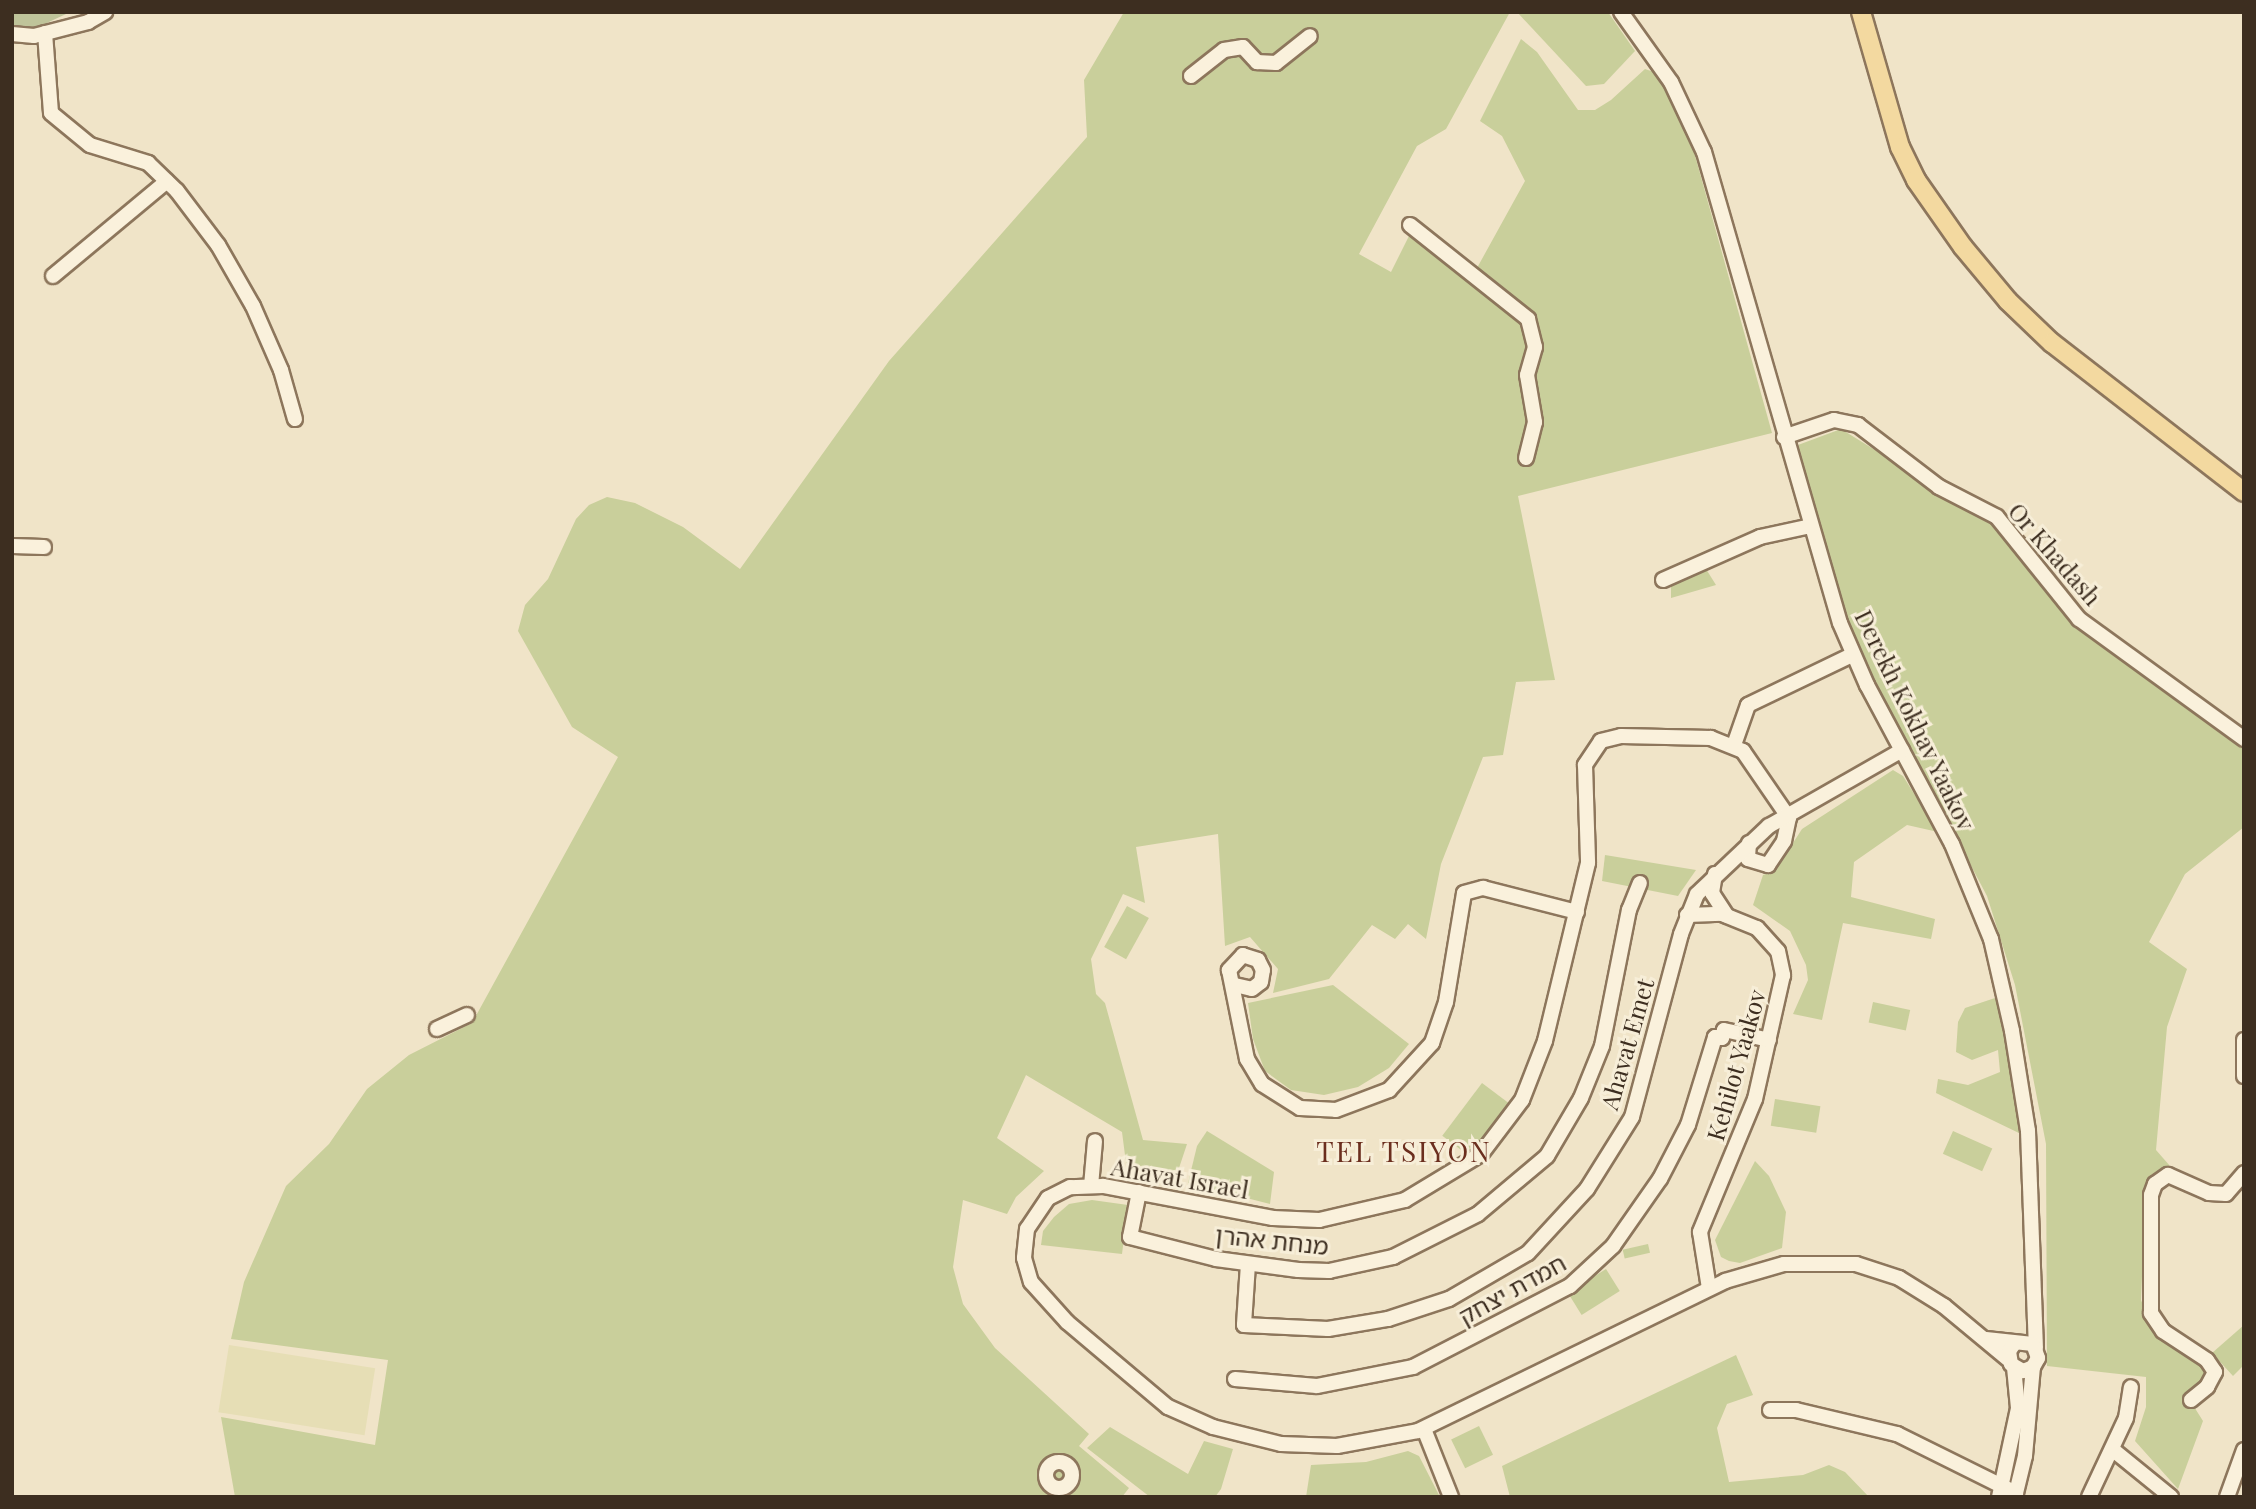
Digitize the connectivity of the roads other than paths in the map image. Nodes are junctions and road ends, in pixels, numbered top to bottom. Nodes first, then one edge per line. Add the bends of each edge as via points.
1 (76, 12) edge
2 (105, 12) edge
3 (1620, 12) edge
4 (1861, 12) edge
5 (88, 22) junction
6 (45, 33) junction
7 (12, 34) edge
8 (1310, 36) dead end
9 (1191, 76) dead end
10 (166, 181) junction
11 (1410, 225) dead end
12 (53, 275) dead end
13 (295, 419) dead end
14 (1784, 437) junction
15 (1526, 458) dead end
16 (2244, 492) edge
17 (1811, 526) junction
18 (12, 546) edge
19 (44, 547) dead end
20 (1662, 580) dead end
21 (1852, 655) junction
22 (2244, 739) edge
23 (1734, 745) junction
24 (1902, 750) junction
25 (1789, 818) junction
26 (1749, 843) junction
27 (1715, 874) junction
28 (1640, 883) dead end
29 (1577, 912) junction
30 (1687, 915) junction
31 (1727, 916) junction
32 (1240, 987) dead end
33 (467, 1015) dead end
34 (437, 1029) dead end
35 (1769, 1040) junction
36 (2244, 1040) edge
37 (2244, 1076) edge
38 (1095, 1141) dead end
39 (2244, 1173) edge
40 (1091, 1186) junction
41 (1139, 1192) junction
42 (1248, 1265) junction
43 (1709, 1288) junction
44 (2034, 1312) junction
45 (1981, 1337) junction
46 (2016, 1343) junction
47 (2036, 1348) junction
48 (2011, 1364) junction
49 (2033, 1367) junction
50 (1235, 1378) dead end
51 (2131, 1387) dead end
52 (2190, 1400) dead end
53 (1770, 1410) dead end
54 (1424, 1429) junction
55 (2112, 1449) junction
56 (2244, 1450) edge
57 (2001, 1491) edge
58 (2016, 1495) edge
59 (1451, 1497) edge
60 (2089, 1497) edge
61 (2171, 1497) edge
62 (2227, 1497) edge

1 - 5 street
2 - 5 street
3 - 14 street, Derekh Kokhav Yaakov via 1671,82 1704,152
4 - 16 main road via 1900,147 1916,180 1963,247 2044,336
5 - 6 street
6 - 7 street
6 - 10 street via 51,113 90,145 148,163
8 - 9 street via 1276,63 1257,62 1243,47 1224,50
10 - 12 street
10 - 13 street via 218,245 253,306 281,370
11 - 15 street via 1528,318 1535,347 1527,375 1535,422
14 - 17 street, Derekh Kokhav Yaakov
14 - 22 street, Or Khadash via 1834,420 1858,425 1930,481 1997,517 2079,619
17 - 20 street via 1760,537
17 - 21 street, Derekh Kokhav Yaakov
18 - 19 street
21 - 23 street via 1748,705
21 - 24 street, Derekh Kokhav Yaakov
23 - 25 street via 1751,761
23 - 29 street, Ahavat Israel via 1711,738 1653,736 1608,738 1594,745 1585,765 1589,851
24 - 25 street, Ahavat Emet
24 - 44 street, Derekh Kokhav Yaakov via 1967,878 2002,978 2028,1131
25 - 26 street, Ahavat Emet
25 - 26 street via 1780,849 1768,865 1748,859
26 - 27 street, Ahavat Emet
27 - 30 street, Ahavat Emet via 1697,894
27 - 31 street via 1712,893
28 - 42 street, מנחת אהרן via 1629,910 1602,1046 1564,1132 1530,1172 1478,1214 1393,1257 1329,1271
29 - 32 street via 1483,888 1464,893 1446,1002 1432,1043 1405,1077 1358,1104 1336,1110 1300,1108 1273,1094 1247,1059 1236,1009
29 - 41 street, Ahavat Israel via 1530,1086 1494,1140 1449,1177 1405,1200 1319,1220 1273,1219
30 - 31 street, Kehilot Yaakov
30 - 42 street, Ahavat Emet via 1632,1117 1587,1189 1545,1238 1477,1287 1388,1319 1328,1329 1244,1325
31 - 35 street, Kehilot Yaakov via 1757,928 1778,951 1782,989
33 - 34 street
35 - 43 street, Kehilot Yaakov via 1748,1122 1700,1232
35 - 50 street, חמדת יצחק via 1724,1030 1722,1038 1715,1037 1688,1125 1660,1180 1613,1246 1570,1286 1480,1335 1400,1370 1317,1386
36 - 37 street
38 - 40 street
39 - 52 street via 2226,1194 2209,1194 2168,1175 2151,1195 2151,1313 2163,1331 2215,1367 2213,1379
40 - 41 street, Ahavat Israel
40 - 54 street, Ahavat Israel via 1058,1192 1040,1206 1027,1228 1026,1272 1051,1307 1168,1407 1213,1427 1281,1444 1356,1444
41 - 42 street, מנחת אהרן via 1130,1237
43 - 45 street, Ahavat Israel via 1784,1264 1856,1264 1922,1291
43 - 54 street, Ahavat Israel
44 - 46 street, Derekh Kokhav Yaakov via 2029,1329
44 - 47 street, Derekh Kokhav Yaakov
45 - 46 street
45 - 48 street, Ahavat Israel
46 - 47 street
46 - 48 street, Derekh Kokhav Yaakov
47 - 49 street, Derekh Kokhav Yaakov
48 - 49 street via 2023,1371
48 - 57 street via 2018,1408
49 - 58 street via 2025,1456
51 - 55 street via 2129,1409
53 - 57 street via 1796,1410 1916,1441
54 - 59 street
55 - 60 street
55 - 61 street
56 - 62 street
57 - 58 street

